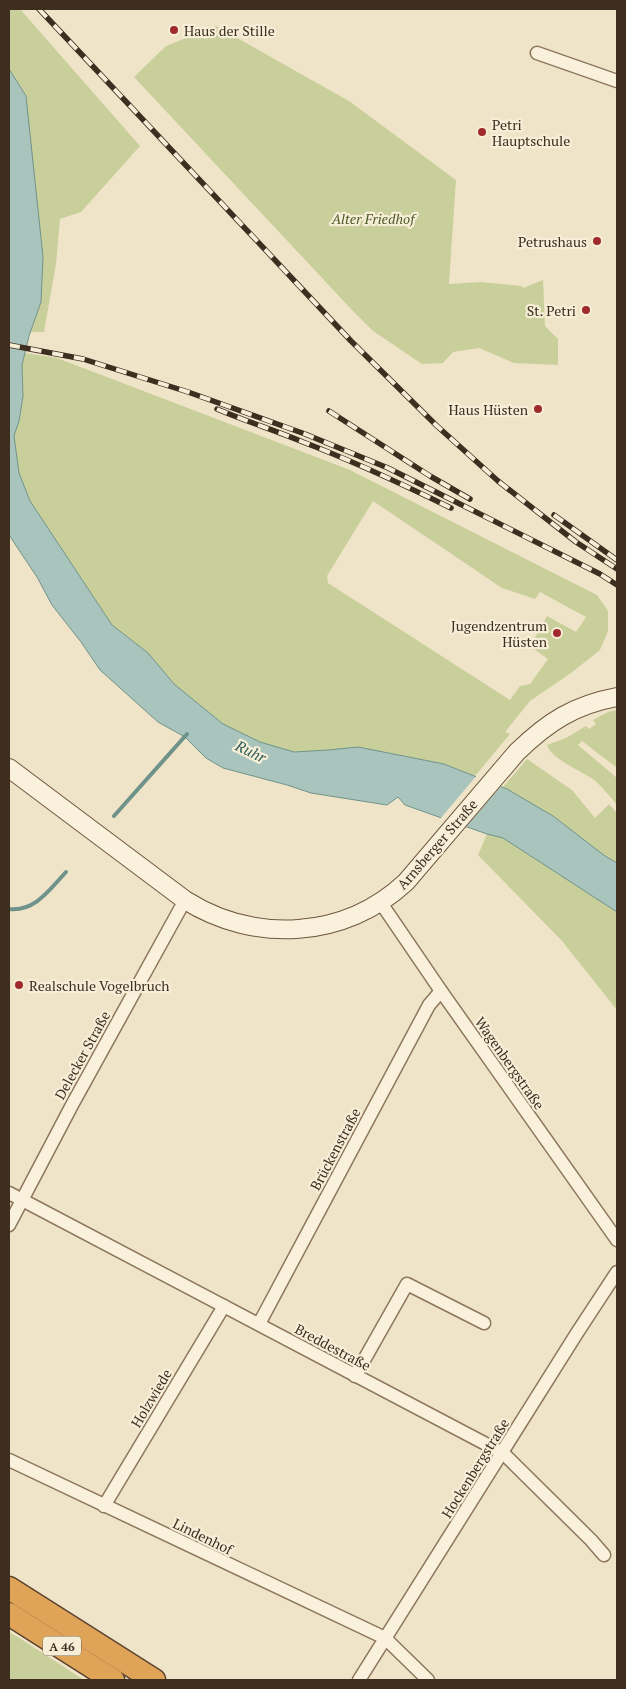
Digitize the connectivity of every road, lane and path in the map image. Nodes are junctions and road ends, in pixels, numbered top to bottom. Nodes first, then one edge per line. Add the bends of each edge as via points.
1 (537, 52) dead end
2 (617, 81) edge
3 (616, 698) edge
4 (9, 768) edge
5 (185, 900) junction
6 (381, 902) junction
7 (441, 991) junction
8 (9, 1194) edge
9 (22, 1200) junction
10 (9, 1225) edge
11 (617, 1240) edge
12 (617, 1272) edge
13 (224, 1306) junction
14 (484, 1323) dead end
15 (259, 1324) junction
16 (355, 1376) junction
17 (503, 1452) junction
18 (9, 1460) edge
19 (104, 1506) junction
20 (604, 1556) dead end
21 (9, 1588) edge
22 (9, 1614) edge
23 (385, 1638) junction
24 (113, 1680) edge
25 (154, 1680) edge
26 (359, 1680) edge
27 (428, 1680) edge

1 - 2 street
3 - 6 street, Arnsberger Straße via 567,713 536,734 406,882
4 - 5 street, Arnsberger Straße
5 - 6 street, Arnsberger Straße via 232,923 272,930 332,922 364,912
5 - 9 street, Delecker Straße
6 - 7 street, Wagenbergstraße
7 - 11 street, Wagenbergstraße
7 - 15 street, Brückenstraße via 429,1005
8 - 9 street, Breddestraße
9 - 10 street, Delecker Straße
9 - 13 street, Breddestraße
12 - 17 street, Hockenbergstraße
13 - 15 street, Breddestraße
13 - 19 street, Holzwiede
14 - 16 street via 407,1284
15 - 16 street, Breddestraße
16 - 17 street, Breddestraße
17 - 20 street, Breddestraße
17 - 23 street, Hockenbergstraße
18 - 19 street, Lindenhof
19 - 23 street, Lindenhof
21 - 25 highway, A 46
22 - 24 highway, A 46
23 - 26 street, Hockenbergstraße
23 - 27 street, Lindenhof

